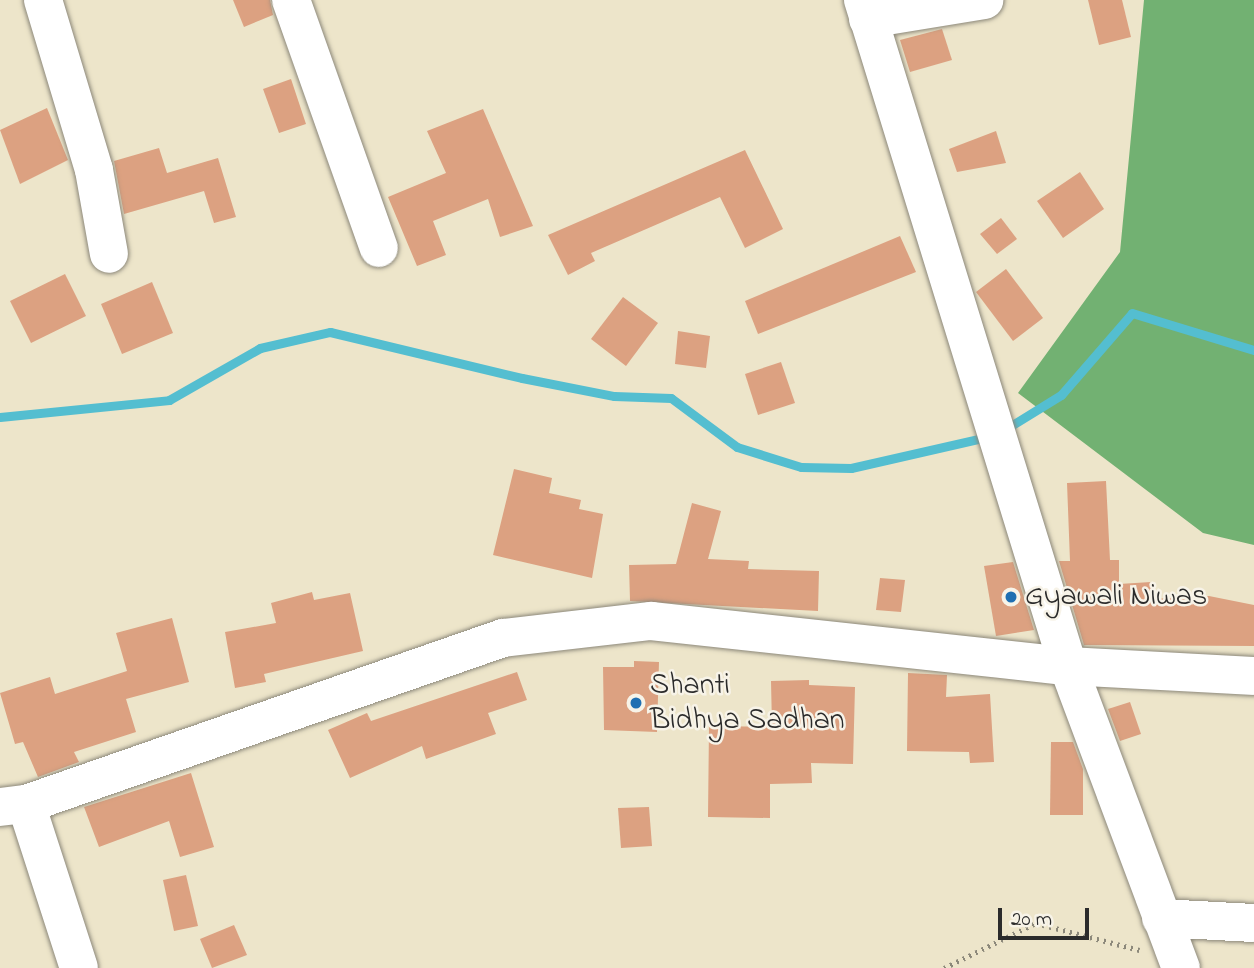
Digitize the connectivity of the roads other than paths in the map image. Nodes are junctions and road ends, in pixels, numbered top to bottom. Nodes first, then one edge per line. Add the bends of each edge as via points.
1 (43, 0) edge
2 (291, 0) edge
3 (984, 0) edge
4 (866, 9) edge
5 (379, 248) dead end
6 (109, 254) dead end
7 (1068, 666) junction
8 (1254, 676) edge
9 (13, 806) edge
10 (1161, 918) junction
11 (1254, 923) edge
12 (79, 968) edge
13 (1181, 968) edge

1 - 6 street via 94,170
2 - 5 street
3 - 4 street
4 - 7 street
7 - 8 street
7 - 9 street via 651,621 503,638
7 - 10 street
9 - 12 street
10 - 11 street
10 - 13 street

